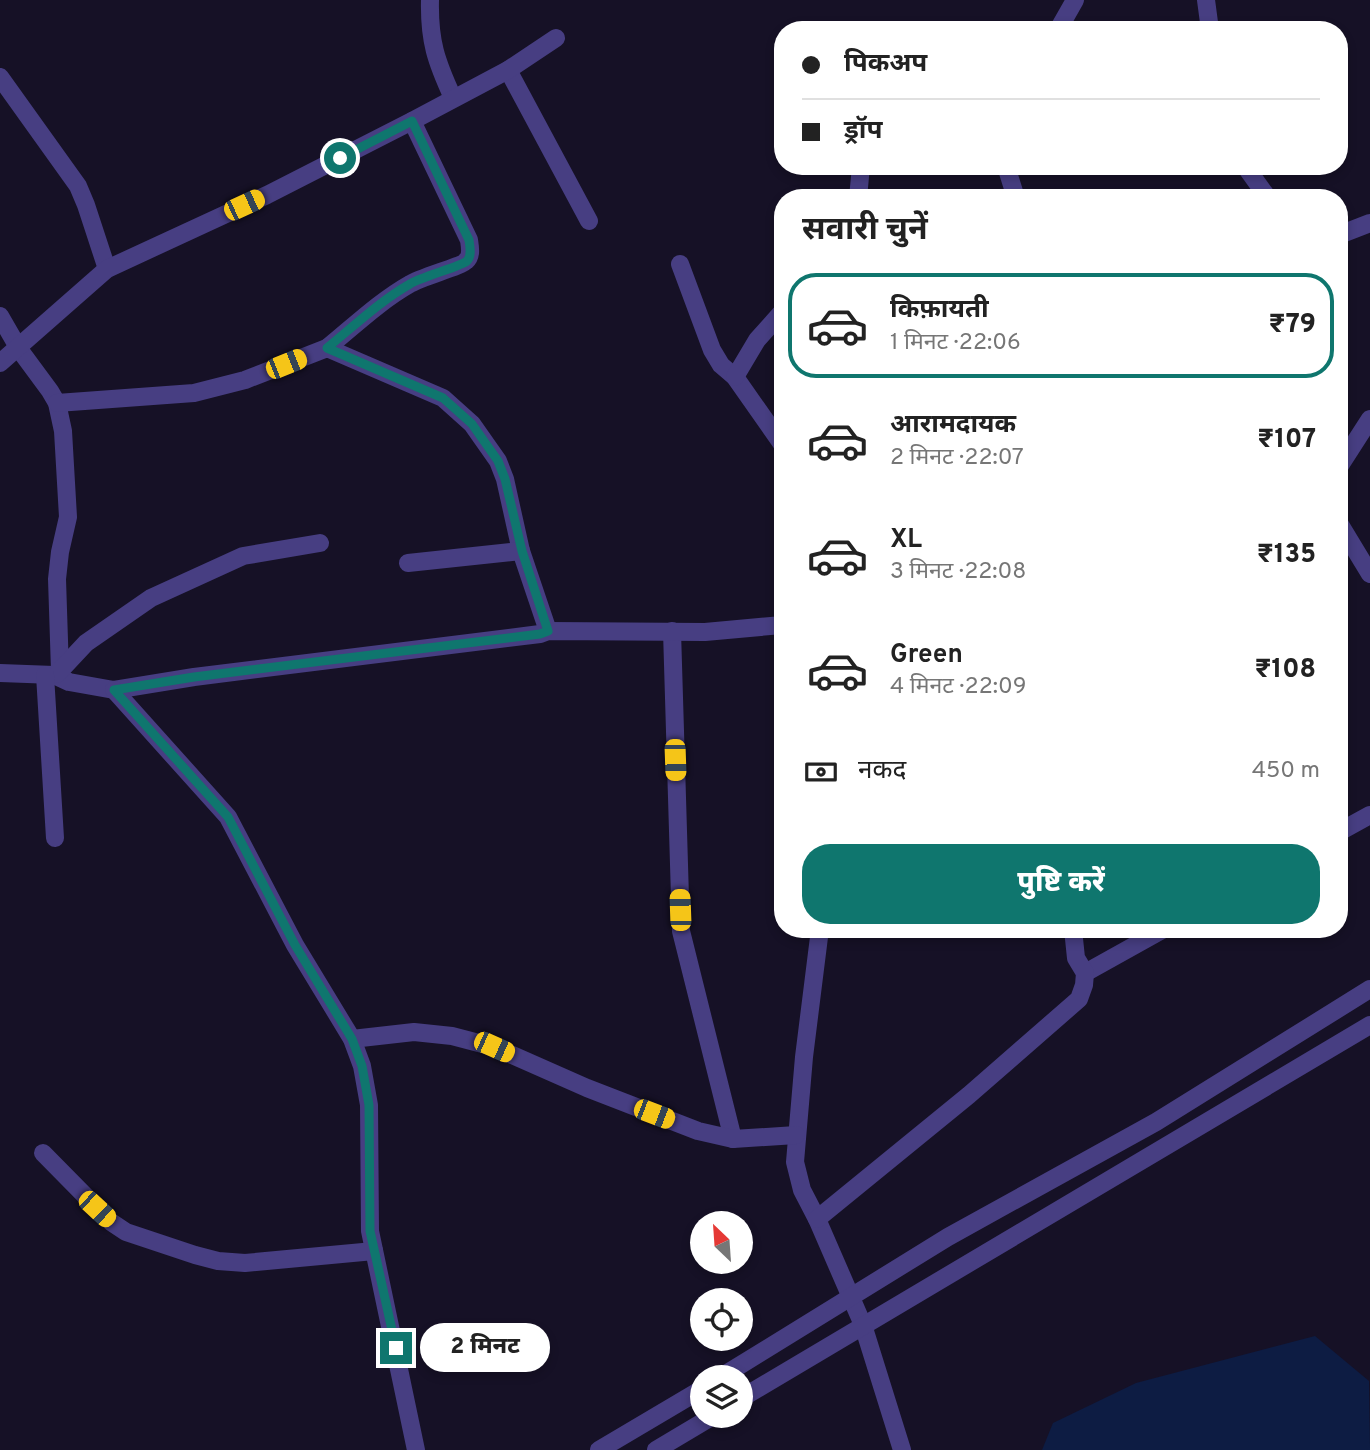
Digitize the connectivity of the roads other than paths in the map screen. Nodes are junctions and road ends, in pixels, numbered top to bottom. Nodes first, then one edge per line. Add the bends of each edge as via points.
1 (430, 0) edge
2 (1075, 0) edge
3 (1206, 0) edge
4 (1063, 21) edge
5 (1209, 21) edge
6 (556, 38) dead end
7 (508, 70) junction
8 (0, 77) edge
9 (453, 98) junction
10 (412, 121) junction
11 (589, 221) dead end
12 (1370, 223) edge
13 (1348, 232) edge
14 (680, 264) dead end
15 (107, 270) junction
16 (0, 316) edge
17 (774, 321) edge
18 (327, 348) junction
19 (19, 349) junction
20 (0, 363) edge
21 (735, 377) junction
22 (57, 403) junction
23 (1370, 419) edge
24 (774, 433) edge
25 (1348, 453) edge
26 (1348, 538) edge
27 (320, 543) dead end
28 (522, 551) junction
29 (408, 563) dead end
30 (1370, 574) edge
31 (774, 626) edge
32 (548, 631) junction
33 (672, 631) junction
34 (0, 673) edge
35 (53, 674) junction
36 (114, 690) junction
37 (1370, 815) edge
38 (1348, 827) edge
39 (55, 838) dead end
40 (819, 938) edge
41 (1074, 938) edge
42 (1148, 938) edge
43 (1084, 973) junction
44 (1370, 989) edge
45 (1370, 1025) edge
46 (352, 1039) junction
47 (796, 1135) junction
48 (733, 1139) junction
49 (43, 1153) dead end
50 (817, 1219) junction
51 (374, 1251) junction
52 (850, 1297) junction
53 (863, 1325) junction
54 (740, 1365) edge
55 (753, 1391) edge
56 (690, 1396) edge
57 (693, 1428) edge
58 (416, 1450) edge
59 (599, 1450) edge
60 (656, 1450) edge
61 (902, 1450) edge

1 - 9 street via 434,54
2 - 4 street
3 - 5 street
6 - 7 street
7 - 9 street
7 - 11 street
8 - 15 street via 78,186
9 - 10 street
10 - 15 street
10 - 18 street via 471,253 467,261 391,295
12 - 13 street
14 - 21 street via 712,350
15 - 19 street
16 - 19 street
17 - 21 street
18 - 22 street via 244,380 194,393
18 - 28 street via 443,398 472,424 498,461
19 - 20 street
19 - 22 street
21 - 24 street
22 - 35 street via 66,452 68,517 57,579
23 - 25 street
26 - 30 street
27 - 35 street via 243,556 151,598 86,643
28 - 29 street
28 - 32 street
31 - 33 street
32 - 33 street
32 - 36 street
33 - 48 street via 681,931
34 - 35 street
35 - 36 street via 69,682
35 - 39 street
36 - 46 street via 228,817 295,945
37 - 38 street
40 - 47 street
41 - 43 street via 1076,958
42 - 43 street
43 - 50 street via 1079,999
44 - 52 street via 1156,1122
45 - 53 street
46 - 48 street via 414,1032 453,1036 494,1047 587,1088
46 - 51 street via 369,1105
47 - 48 street
47 - 50 street via 795,1162 802,1190
49 - 51 street via 111,1222 126,1232 195,1255 246,1263
50 - 52 street
51 - 58 street
52 - 53 street
52 - 54 street
53 - 55 street
53 - 61 street
56 - 59 street
57 - 60 street

